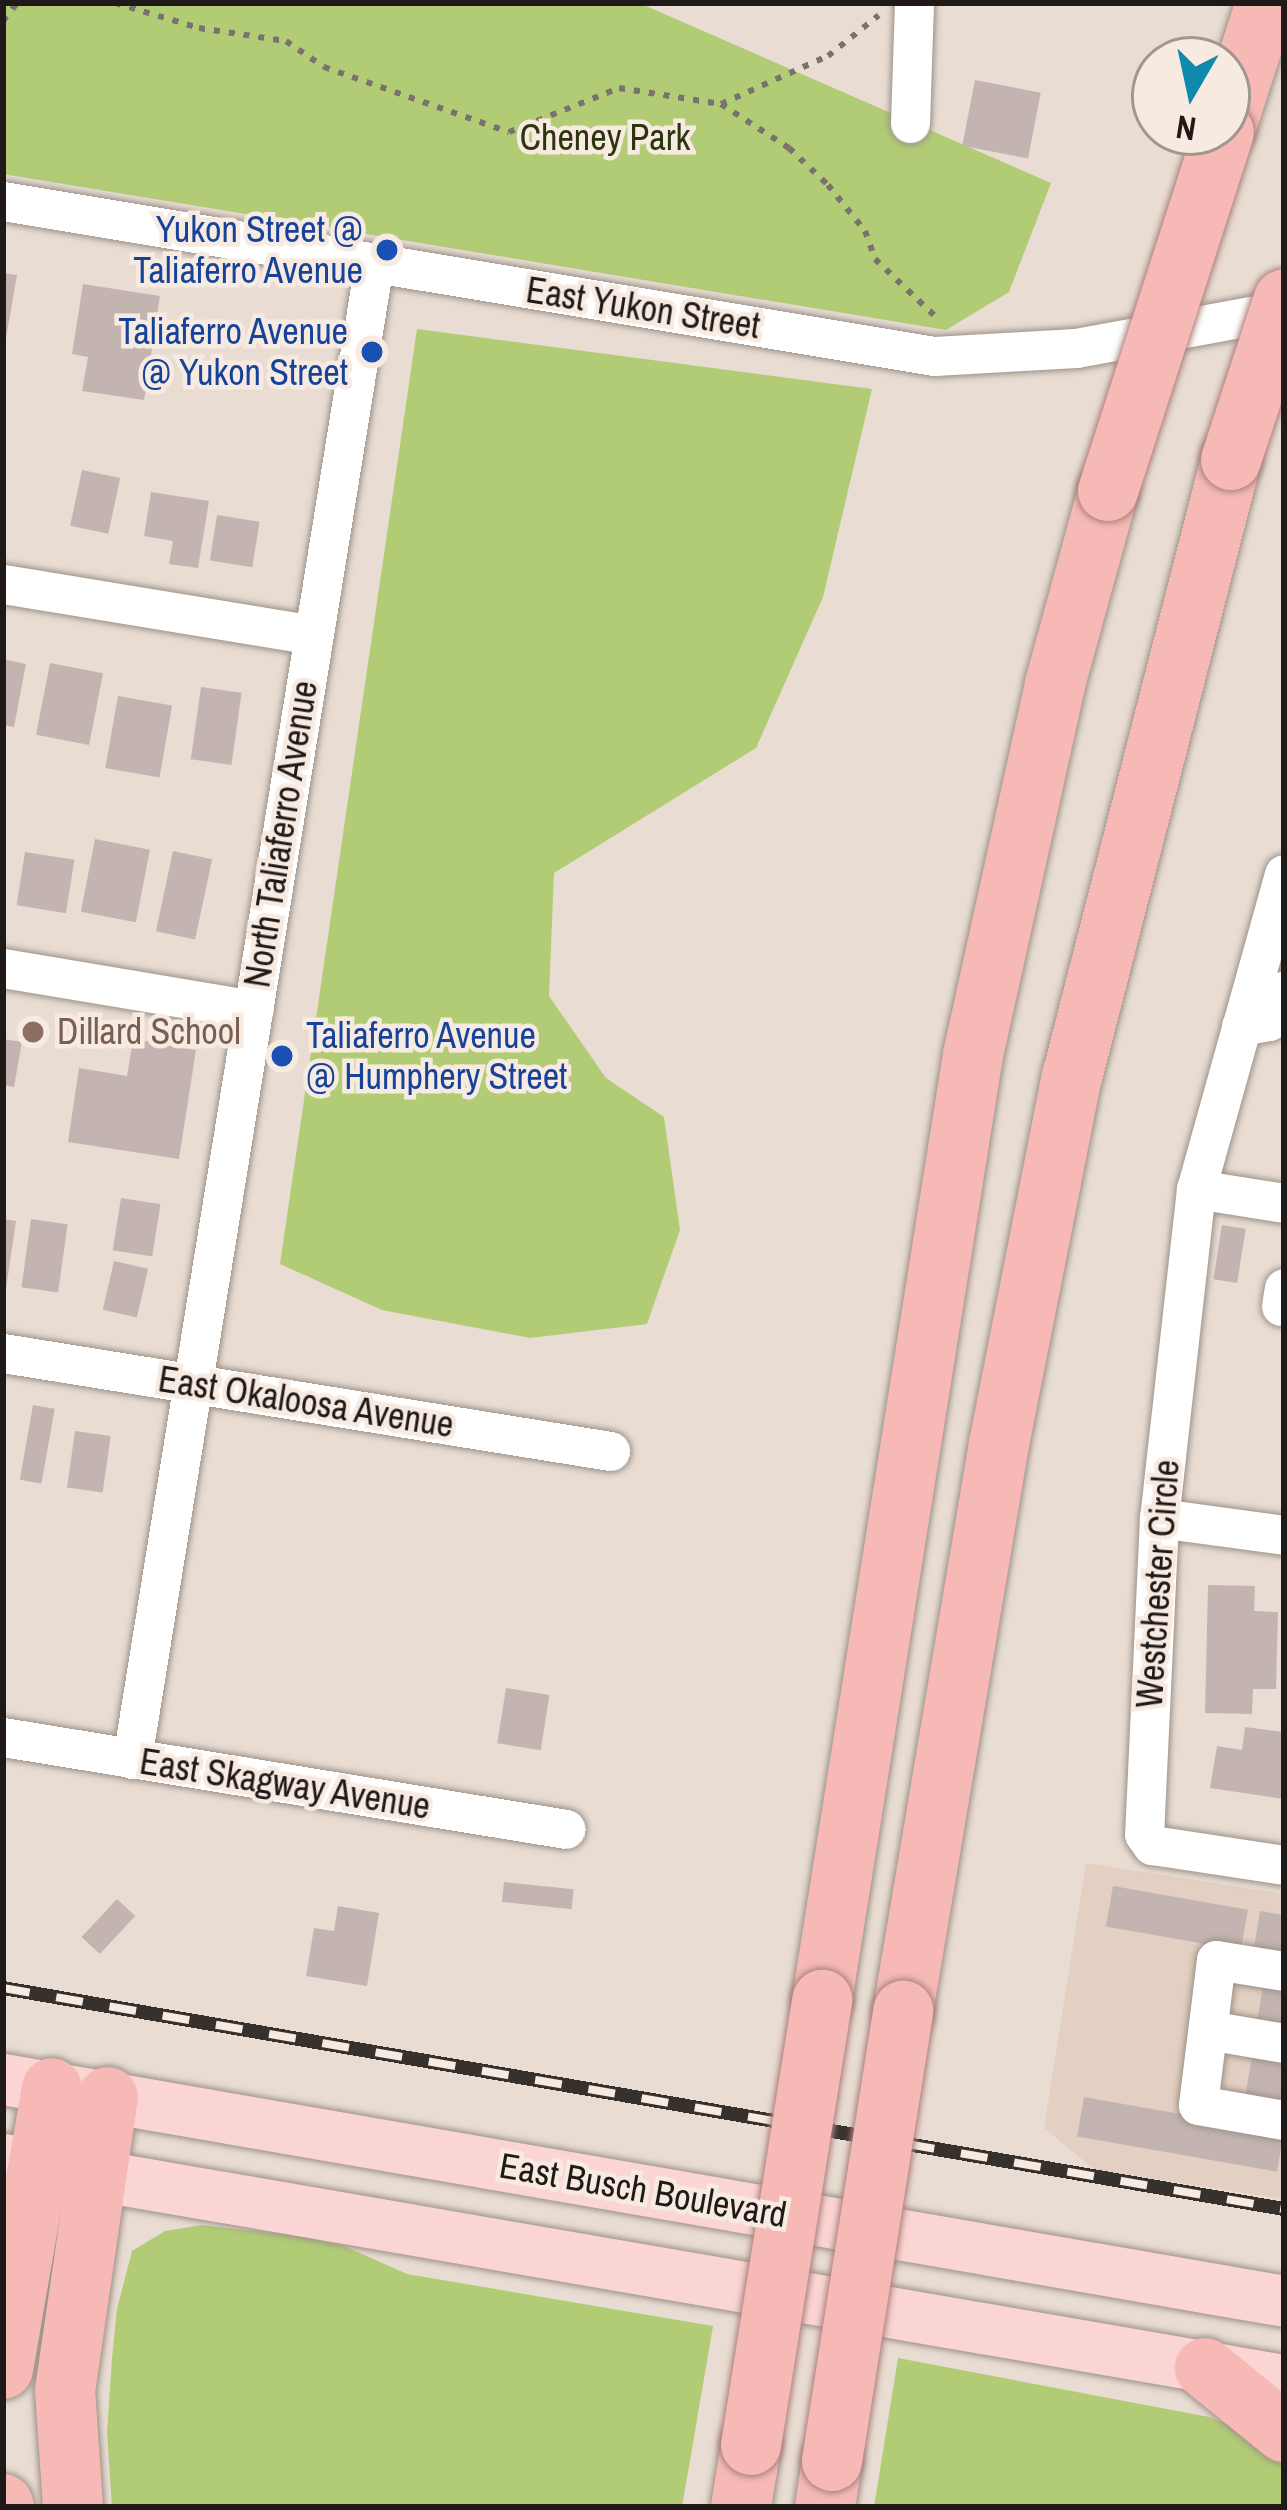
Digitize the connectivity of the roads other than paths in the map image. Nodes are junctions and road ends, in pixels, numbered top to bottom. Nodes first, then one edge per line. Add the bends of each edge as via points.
1 (914, 3) edge
2 (910, 123) dead end
3 (1217, 156) edge
4 (3, 201) edge
5 (374, 264) junction
6 (1284, 299) edge
7 (1284, 310) edge
8 (3, 584) edge
9 (313, 635) junction
10 (1284, 874) edge
11 (1277, 925) edge
12 (3, 968) edge
13 (1284, 990) edge
14 (253, 1010) junction
15 (1241, 1026) junction
16 (1196, 1189) junction
17 (1284, 1203) edge
18 (3, 1353) edge
19 (193, 1384) junction
20 (610, 1451) dead end
21 (1159, 1518) junction
22 (1284, 1535) edge
23 (3, 1737) edge
24 (132, 1759) junction
25 (566, 1829) dead end
26 (1284, 1865) edge
27 (1284, 1971) edge
28 (1208, 2030) junction
29 (1284, 2043) edge
30 (54, 2088) edge
31 (1284, 2120) edge
32 (46, 2166) edge
33 (1284, 2301) edge
34 (1204, 2368) junction
35 (3, 2369) edge
36 (1284, 2380) edge
37 (1284, 2432) edge
38 (828, 2484) edge
39 (73, 2507) edge
40 (741, 2507) edge

1 - 2 street
3 - 40 highway, bridge via 1055,684 973,1055
4 - 5 street, East Yukon Street
5 - 7 street, East Yukon Street via 934,356 1076,348
5 - 9 street, North Taliaferro Avenue
6 - 38 highway, bridge via 1231,460 1053,1168 999,1444
8 - 9 street
9 - 14 street, North Taliaferro Avenue
10 - 11 street, Westchester Circle
11 - 15 street, Westchester Circle
12 - 14 street
13 - 15 street via 1268,1021
14 - 19 street, North Taliaferro Avenue
15 - 16 street, Westchester Circle
16 - 17 street
16 - 21 street, Westchester Circle
18 - 19 street, East Okaloosa Avenue
19 - 20 street, East Okaloosa Avenue
19 - 24 street, North Taliaferro Avenue
21 - 22 street
21 - 26 street, Westchester Circle via 1144,1834 1152,1845
23 - 24 street, East Skagway Avenue
24 - 25 street, East Skagway Avenue
27 - 28 street via 1216,1960
28 - 29 street
28 - 31 street via 1198,2105
30 - 32 highway
30 - 33 main road, East Busch Boulevard
32 - 34 main road
32 - 35 highway
32 - 39 highway
34 - 36 main road
34 - 37 highway

